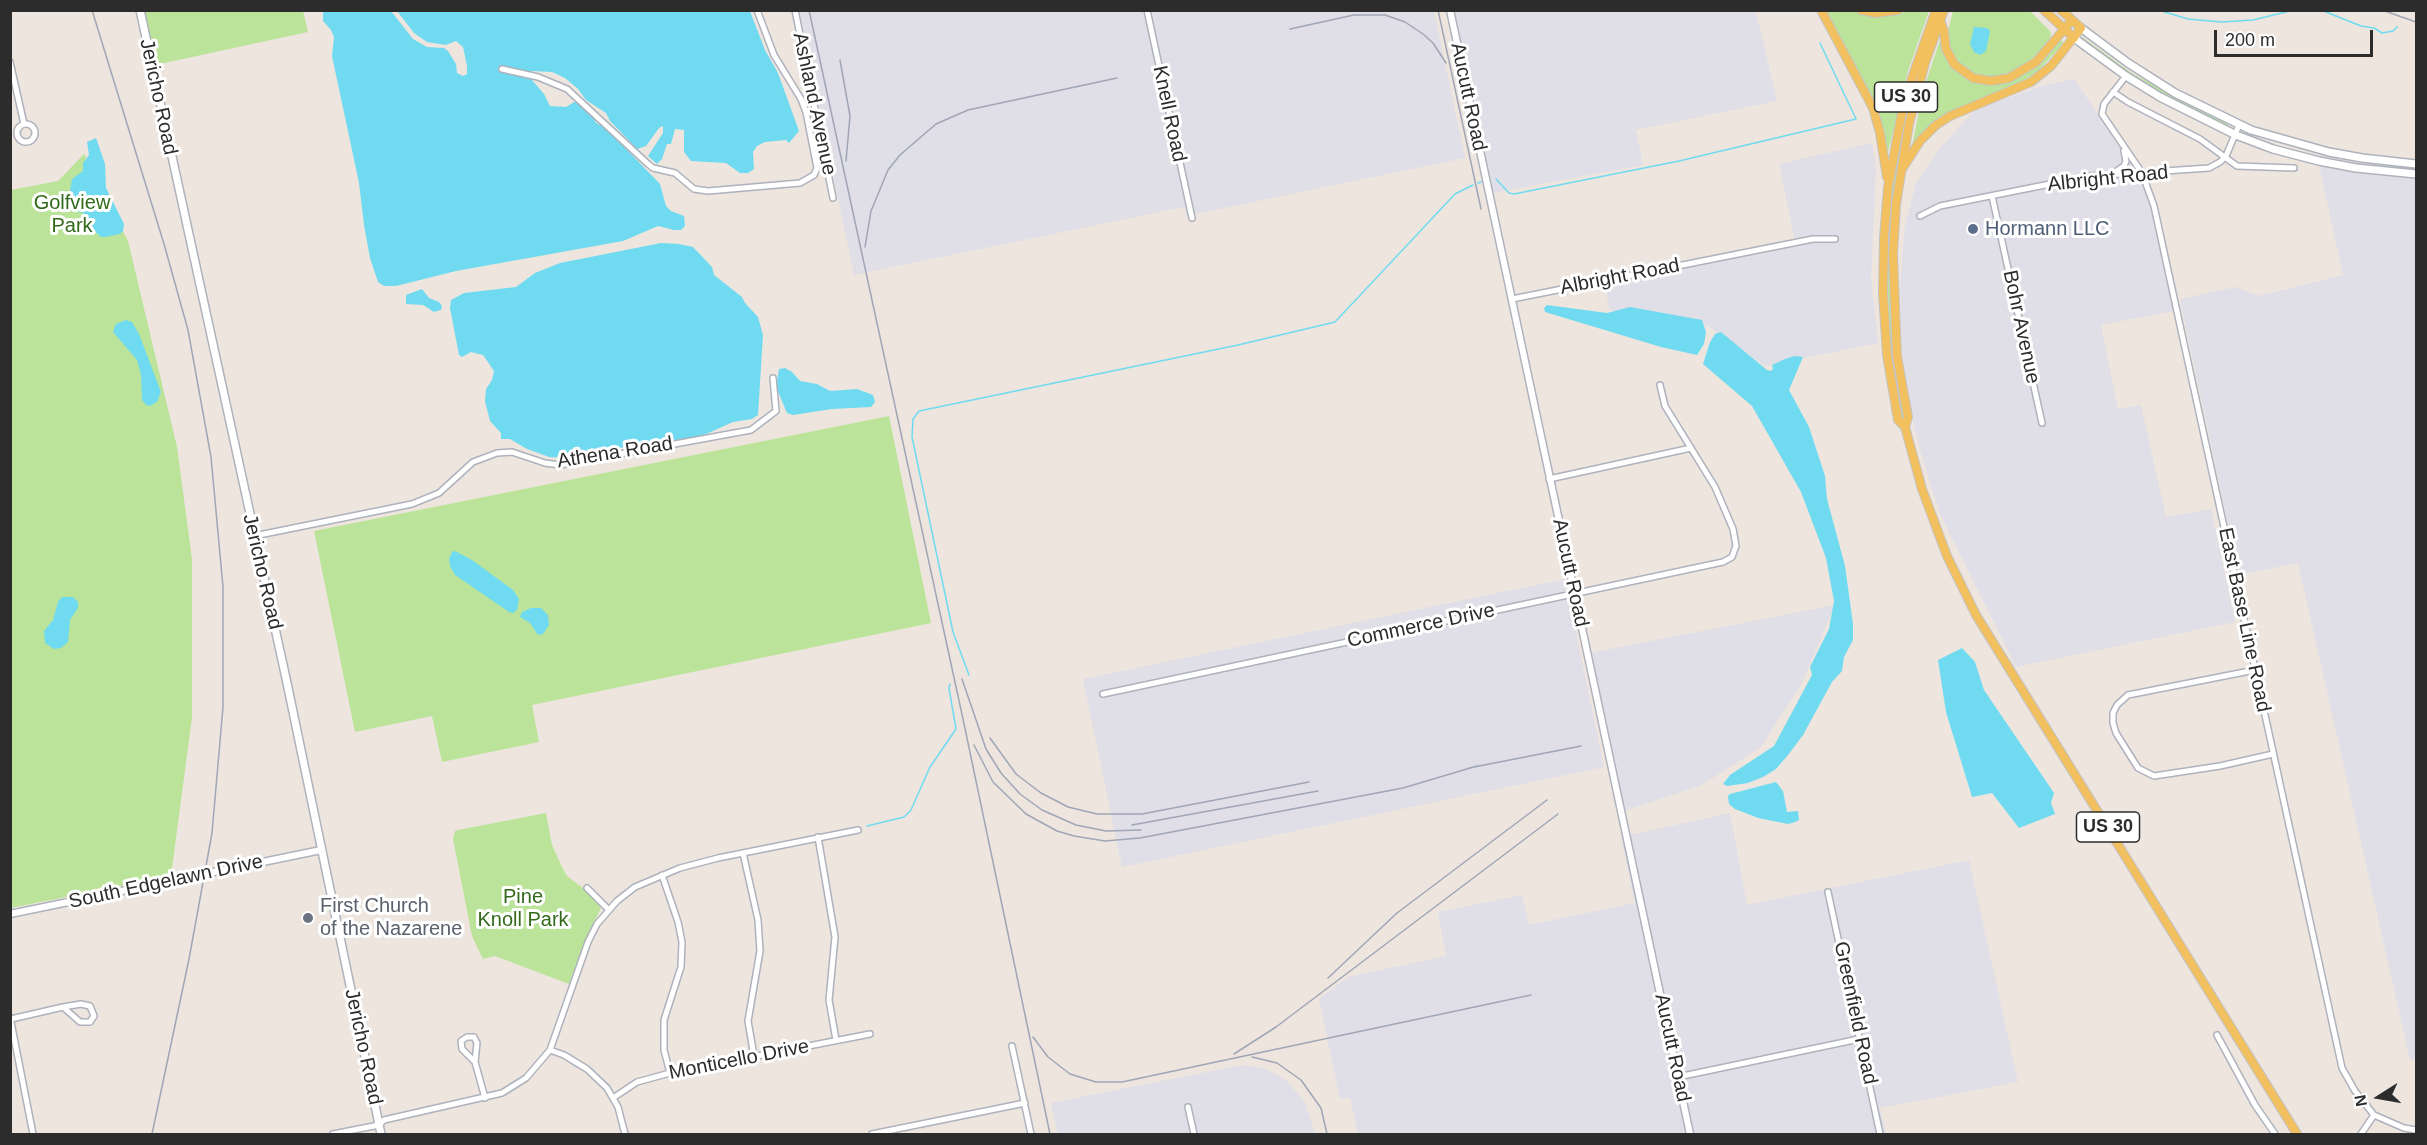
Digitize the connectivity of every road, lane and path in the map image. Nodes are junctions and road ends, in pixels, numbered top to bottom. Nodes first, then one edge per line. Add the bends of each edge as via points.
1 (140, 10) edge
2 (757, 10) edge
3 (795, 10) edge
4 (1147, 10) edge
5 (1450, 10) edge
6 (1821, 10) edge
7 (1861, 10) edge
8 (1898, 10) edge
9 (1936, 10) edge
10 (1944, 10) edge
11 (2043, 10) edge
12 (2061, 10) edge
13 (1940, 20) junction
14 (2072, 20) junction
15 (2081, 28) junction
16 (2064, 30) junction
17 (2074, 38) junction
18 (10, 62) edge
19 (502, 69) dead end
20 (2126, 76) junction
21 (12, 82) edge
22 (2114, 92) junction
23 (24, 124) dead end
24 (2239, 125) junction
25 (2236, 135) junction
26 (2123, 146) junction
27 (2226, 156) junction
28 (2416, 164) edge
29 (2294, 168) dead end
30 (1901, 170) junction
31 (2142, 173) junction
32 (2109, 174) junction
33 (2416, 174) edge
34 (1888, 187) junction
35 (1992, 196) junction
36 (833, 198) dead end
37 (1920, 216) dead end
38 (1192, 218) dead end
39 (1835, 240) dead end
40 (1512, 299) junction
41 (773, 378) dead end
42 (1660, 385) dead end
43 (2042, 423) dead end
44 (1905, 426) junction
45 (1691, 448) junction
46 (1549, 479) junction
47 (254, 536) junction
48 (1574, 594) junction
49 (2255, 670) junction
50 (1103, 694) dead end
51 (2273, 754) junction
52 (858, 830) dead end
53 (818, 837) junction
54 (321, 850) junction
55 (743, 853) junction
56 (662, 875) junction
57 (587, 888) dead end
58 (1828, 892) dead end
59 (608, 909) junction
60 (10, 914) edge
61 (63, 1007) junction
62 (11, 1018) edge
63 (870, 1034) dead end
64 (2217, 1035) dead end
65 (1859, 1039) junction
66 (836, 1040) junction
67 (1012, 1046) dead end
68 (550, 1050) junction
69 (754, 1056) junction
70 (475, 1062) junction
71 (670, 1073) junction
72 (1678, 1077) junction
73 (485, 1098) junction
74 (613, 1098) junction
75 (1025, 1103) junction
76 (1188, 1107) dead end
77 (2374, 1115) junction
78 (379, 1125) junction
79 (2416, 1130) edge
80 (33, 1134) edge
81 (333, 1134) edge
82 (381, 1134) edge
83 (625, 1134) edge
84 (872, 1134) edge
85 (1031, 1134) edge
86 (1194, 1134) edge
87 (1690, 1134) edge
88 (1880, 1134) edge
89 (2276, 1134) edge
90 (2297, 1134) edge
91 (2361, 1134) edge

1 - 47 main road, Jericho Road
2 - 19 street via 774,56 806,112 817,168 814,175 800,183 694,189 675,173 653,168 567,89
3 - 36 street, Ashland Avenue
4 - 38 street, Knell Road
5 - 40 street, Aucutt Road
6 - 34 main road via 1873,108
7 - 8 main road
9 - 34 main road, US 30 via 1903,108
10 - 13 main road, US 30
11 - 16 main road
12 - 14 main road
13 - 16 main road via 1946,49 1954,64 1966,75 1982,81 2004,79 2028,68
13 - 30 main road, US 30 via 1919,83
14 - 15 main road
14 - 16 main road
15 - 17 main road
15 - 24 main road via 2175,93
16 - 17 main road
17 - 20 main road
17 - 30 main road via 2051,66 2031,82 1936,125
18 - 21 street
20 - 22 street
20 - 25 main road via 2179,108
21 - 23 street
22 - 26 street, East Base Line Road via 2102,111
22 - 27 street
24 - 25 street
24 - 28 main road via 2329,152
25 - 27 street
25 - 33 main road via 2308,159
26 - 31 street, East Base Line Road
26 - 32 street via 2124,166
27 - 29 street via 2240,167
27 - 31 street, Albright Road via 2205,169
30 - 44 main road, US 30 via 1893,282 1898,356 1908,417
31 - 32 street, Albright Road
31 - 49 street, East Base Line Road via 2154,206
32 - 35 street, Albright Road
34 - 44 main road, US 30 via 1883,256 1885,329 1898,420
35 - 37 street, Albright Road via 1940,206
35 - 43 street, Bohr Avenue
39 - 40 street, Albright Road via 1814,239
40 - 46 street, Aucutt Road
41 - 47 street, Athena Road via 776,411 751,430 560,465 512,452 496,453 473,462 439,493 412,504
42 - 45 street via 1665,406
44 - 90 main road, US 30 via 1941,542 1972,607
45 - 46 street
45 - 48 street, Commerce Drive via 1733,529 1736,540 1732,557
46 - 48 street, Aucutt Road
47 - 54 main road, Jericho Road
48 - 50 street, Commerce Drive
48 - 72 street, Aucutt Road
49 - 51 street, East Base Line Road
49 - 51 street via 2128,695 2117,705 2113,723 2138,768 2154,776
51 - 77 street, East Base Line Road via 2342,1068
52 - 53 street
53 - 55 street
53 - 66 street via 836,937 829,999
54 - 60 street, South Edgelawn Drive
54 - 78 main road, Jericho Road
55 - 56 street
55 - 69 street via 758,920 760,951 748,1021
56 - 59 street via 635,887
56 - 71 street via 682,942 681,967 664,1020 664,1050
57 - 59 street
58 - 65 street, Greenfield Road
59 - 68 street via 588,942
61 - 61 street via 80,1022 90,1022 94,1016 90,1006
61 - 62 street
62 - 80 street
63 - 66 street, Monticello Drive
64 - 89 street via 2255,1105
65 - 72 street
65 - 88 street, Greenfield Road
66 - 69 street, Monticello Drive
67 - 75 street
68 - 73 street via 526,1078 511,1089
68 - 74 street via 587,1069
69 - 71 street, Monticello Drive
70 - 70 street via 476,1039 467,1037 461,1041 462,1049
70 - 73 street
71 - 74 street, Monticello Drive via 637,1082
72 - 87 street, Aucutt Road
73 - 78 street via 384,1120
74 - 83 street
75 - 84 street
75 - 85 street
76 - 86 street
77 - 79 street
77 - 91 street
78 - 81 street
78 - 82 main road, Jericho Road

